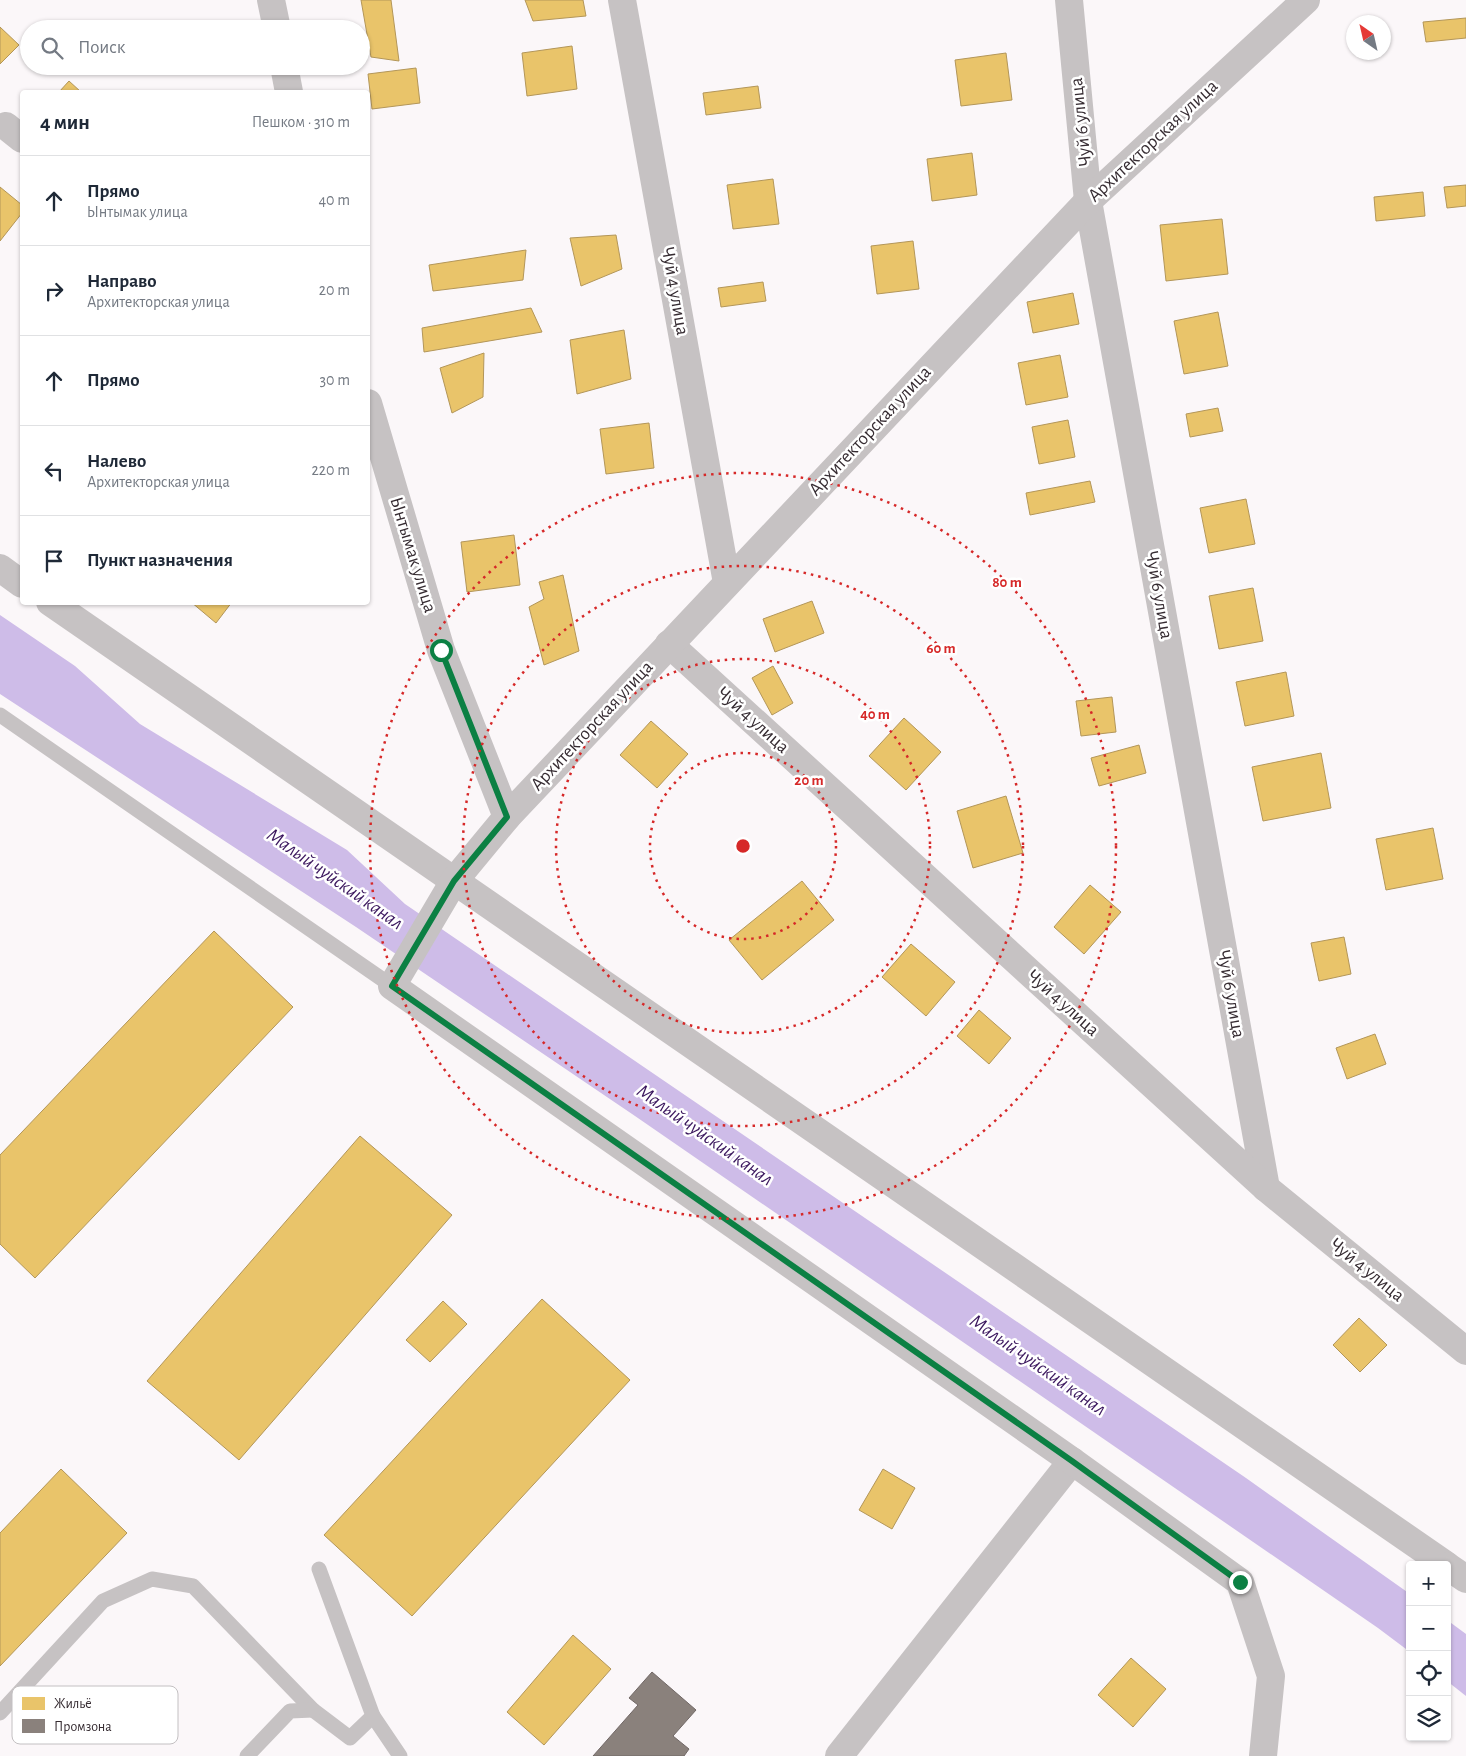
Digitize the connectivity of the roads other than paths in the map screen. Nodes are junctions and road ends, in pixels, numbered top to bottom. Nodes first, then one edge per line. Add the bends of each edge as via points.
1 (271, 0) edge
2 (622, 0) edge
3 (1069, 0) edge
4 (1306, 0) edge
5 (275, 20) edge
6 (286, 75) edge
7 (289, 90) edge
8 (1088, 201) junction
9 (370, 415) edge
10 (0, 568) edge
11 (20, 583) edge
12 (727, 583) junction
13 (54, 605) edge
14 (669, 644) junction
15 (0, 715) edge
16 (507, 817) junction
17 (454, 881) junction
18 (396, 979) junction
19 (1266, 1188) junction
20 (1466, 1351) edge
21 (1072, 1461) junction
22 (1441, 1561) edge
23 (319, 1568) dead end
24 (1451, 1568) edge
25 (1466, 1579) edge
26 (25, 1686) edge
27 (12, 1700) edge
28 (312, 1710) junction
29 (0, 1713) edge
30 (373, 1716) junction
31 (247, 1756) edge
32 (400, 1756) edge
33 (839, 1756) edge
34 (1263, 1756) edge

1 - 5 street
2 - 12 street, Чуй 4 улица
3 - 8 street, Чуй 6 улица
4 - 8 street, Архитекторская улица
6 - 7 street
8 - 12 street, Архитекторская улица
8 - 19 street, Чуй 6 улица
9 - 16 street, Ынтымак улица via 441,650
10 - 11 street
12 - 14 street, Архитекторская улица
13 - 17 street
14 - 16 street, Архитекторская улица
14 - 19 street, Чуй 4 улица
15 - 18 lane
16 - 17 street, Архитекторская улица
17 - 18 street, Архитекторская улица
17 - 22 street
18 - 21 street
19 - 20 street, Чуй 4 улица
21 - 33 street
21 - 34 street via 1240,1582 1271,1676
23 - 30 lane
24 - 25 street
26 - 28 lane via 103,1601 152,1579 193,1586
27 - 29 lane
28 - 30 lane via 350,1738
28 - 31 lane via 290,1711
30 - 32 lane

